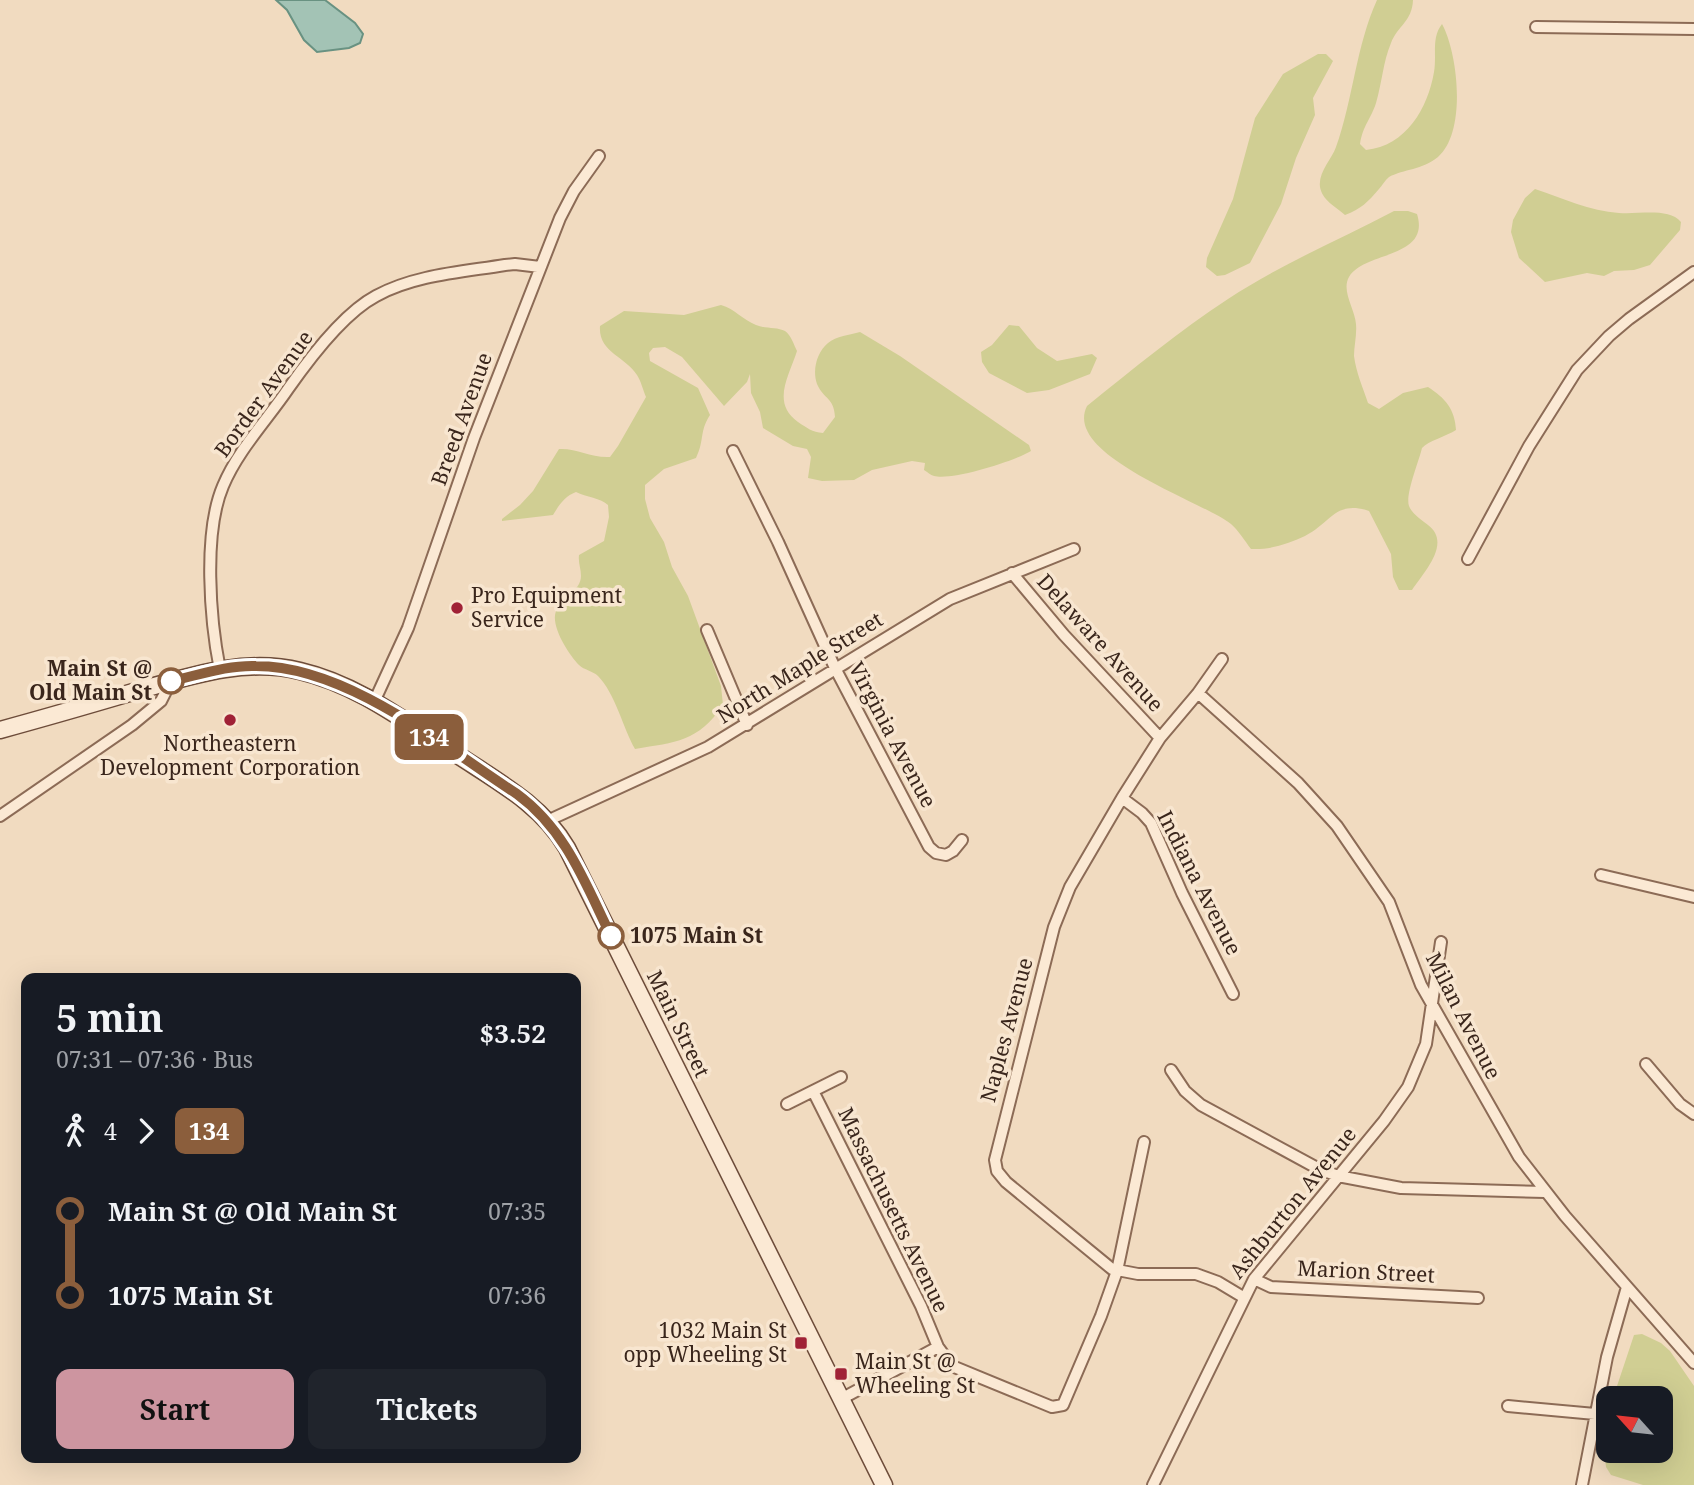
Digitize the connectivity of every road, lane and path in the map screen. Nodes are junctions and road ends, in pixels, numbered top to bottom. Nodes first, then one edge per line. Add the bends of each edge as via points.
1 (1536, 27) dead end
2 (1694, 29) edge
3 (599, 156) dead end
4 (540, 267) junction
5 (1694, 272) edge
6 (733, 451) dead end
7 (1074, 549) dead end
8 (1468, 559) dead end
9 (1012, 573) junction
10 (707, 630) dead end
11 (1222, 659) dead end
12 (835, 668) junction
13 (220, 670) junction
14 (171, 681) junction
15 (1198, 693) junction
16 (374, 702) junction
17 (747, 725) junction
18 (0, 730) edge
19 (1160, 738) junction
20 (1122, 798) junction
21 (0, 816) edge
22 (547, 821) junction
23 (962, 840) dead end
24 (1601, 876) dead end
25 (1694, 897) edge
26 (1441, 942) dead end
27 (1233, 994) dead end
28 (1433, 1006) junction
29 (1646, 1064) dead end
30 (1171, 1070) dead end
31 (841, 1077) dead end
32 (813, 1091) junction
33 (787, 1104) dead end
34 (1694, 1114) edge
35 (1144, 1142) dead end
36 (1338, 1176) junction
37 (1545, 1192) junction
38 (1117, 1270) junction
39 (1254, 1279) junction
40 (1627, 1287) junction
41 (1243, 1297) junction
42 (1478, 1298) dead end
43 (938, 1347) junction
44 (1694, 1363) edge
45 (841, 1399) junction
46 (1507, 1406) dead end
47 (1595, 1414) junction
48 (884, 1485) edge
49 (1153, 1485) edge
50 (1582, 1485) edge

1 - 2 street
3 - 4 street, Breed Avenue via 570,197
4 - 13 street, Border Avenue via 512,264 419,280 376,296 306,365 234,464 214,516 212,599
4 - 16 street, Breed Avenue via 408,628
5 - 8 street via 1609,335 1577,370 1529,446
6 - 12 street, Virginia Avenue
7 - 9 street, North Maple Street
9 - 12 street, North Maple Street via 950,599
9 - 19 street, Delaware Avenue
10 - 17 street
11 - 15 street, Naples Avenue
12 - 17 street, North Maple Street
12 - 23 street, Virginia Avenue via 929,847 946,855
13 - 14 main road, Main Street
13 - 16 main road, Main Street via 256,666 298,670 338,683
14 - 18 main road, Main Street
14 - 21 street via 161,701 132,725
15 - 19 street, Naples Avenue
15 - 28 street, Milan Avenue via 1298,783 1337,826 1389,902
16 - 22 main road, Main Street via 517,794
17 - 22 street, North Maple Street
19 - 20 street, Naples Avenue
20 - 27 street, Indiana Avenue via 1151,823
20 - 38 street, Naples Avenue via 1059,913 995,1160 1006,1182
22 - 45 main road, Main Street via 567,848
24 - 25 street
26 - 28 street, Ashburton Avenue
28 - 36 street, Ashburton Avenue via 1426,1044 1408,1087
28 - 37 street, Milan Avenue via 1505,1135
29 - 34 street
30 - 36 street via 1188,1095 1210,1111
31 - 32 street, Massachusetts Avenue
32 - 33 street, Massachusetts Avenue
32 - 43 street, Massachusetts Avenue
35 - 38 street
36 - 37 street via 1401,1188
36 - 39 street, Ashburton Avenue
37 - 40 street, Milan Avenue
38 - 41 street, Naples Avenue via 1196,1274
38 - 43 street via 1067,1399 1060,1406 1052,1407 952,1366
39 - 41 street, Ashburton Avenue
39 - 42 street, Marion Street via 1271,1287
40 - 44 street, Milan Avenue
40 - 47 street
41 - 49 street, Ashburton Avenue
43 - 45 street
45 - 48 main road, Main Street
46 - 47 street
47 - 50 street

